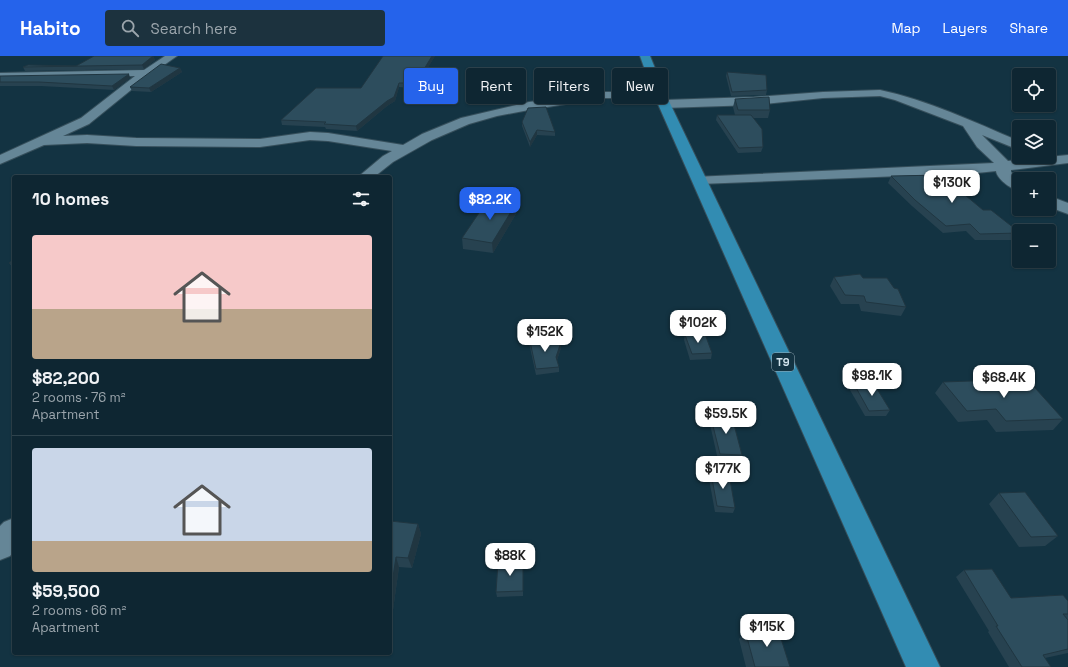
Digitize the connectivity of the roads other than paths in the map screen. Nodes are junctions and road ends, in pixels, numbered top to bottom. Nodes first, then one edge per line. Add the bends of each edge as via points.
1 (172, 56) edge
2 (645, 56) edge
3 (650, 68) edge
4 (146, 74) junction
5 (0, 76) edge
6 (612, 96) edge
7 (668, 99) edge
8 (664, 104) edge
9 (966, 123) junction
10 (42, 141) junction
11 (1012, 143) edge
12 (405, 149) junction
13 (1056, 159) edge
14 (1068, 159) edge
15 (0, 160) edge
16 (1016, 164) edge
17 (1005, 166) junction
18 (368, 175) edge
19 (699, 180) junction
20 (1012, 180) edge
21 (1056, 204) edge
22 (1068, 209) edge
23 (12, 533) edge
24 (0, 546) edge
25 (923, 667) edge

1 - 4 street
2 - 3 highway, T9
4 - 5 street
4 - 10 street via 85,121
6 - 12 street via 496,113 466,121
7 - 9 street via 754,101 880,93 898,97
8 - 19 highway, T9
9 - 11 street
9 - 17 street via 982,144
10 - 12 street via 87,139 260,143 310,136
10 - 15 street
12 - 18 street
13 - 14 street
16 - 17 street
17 - 19 street via 899,173
17 - 20 street via 1003,173
19 - 25 highway, T9
21 - 22 street
23 - 24 street

